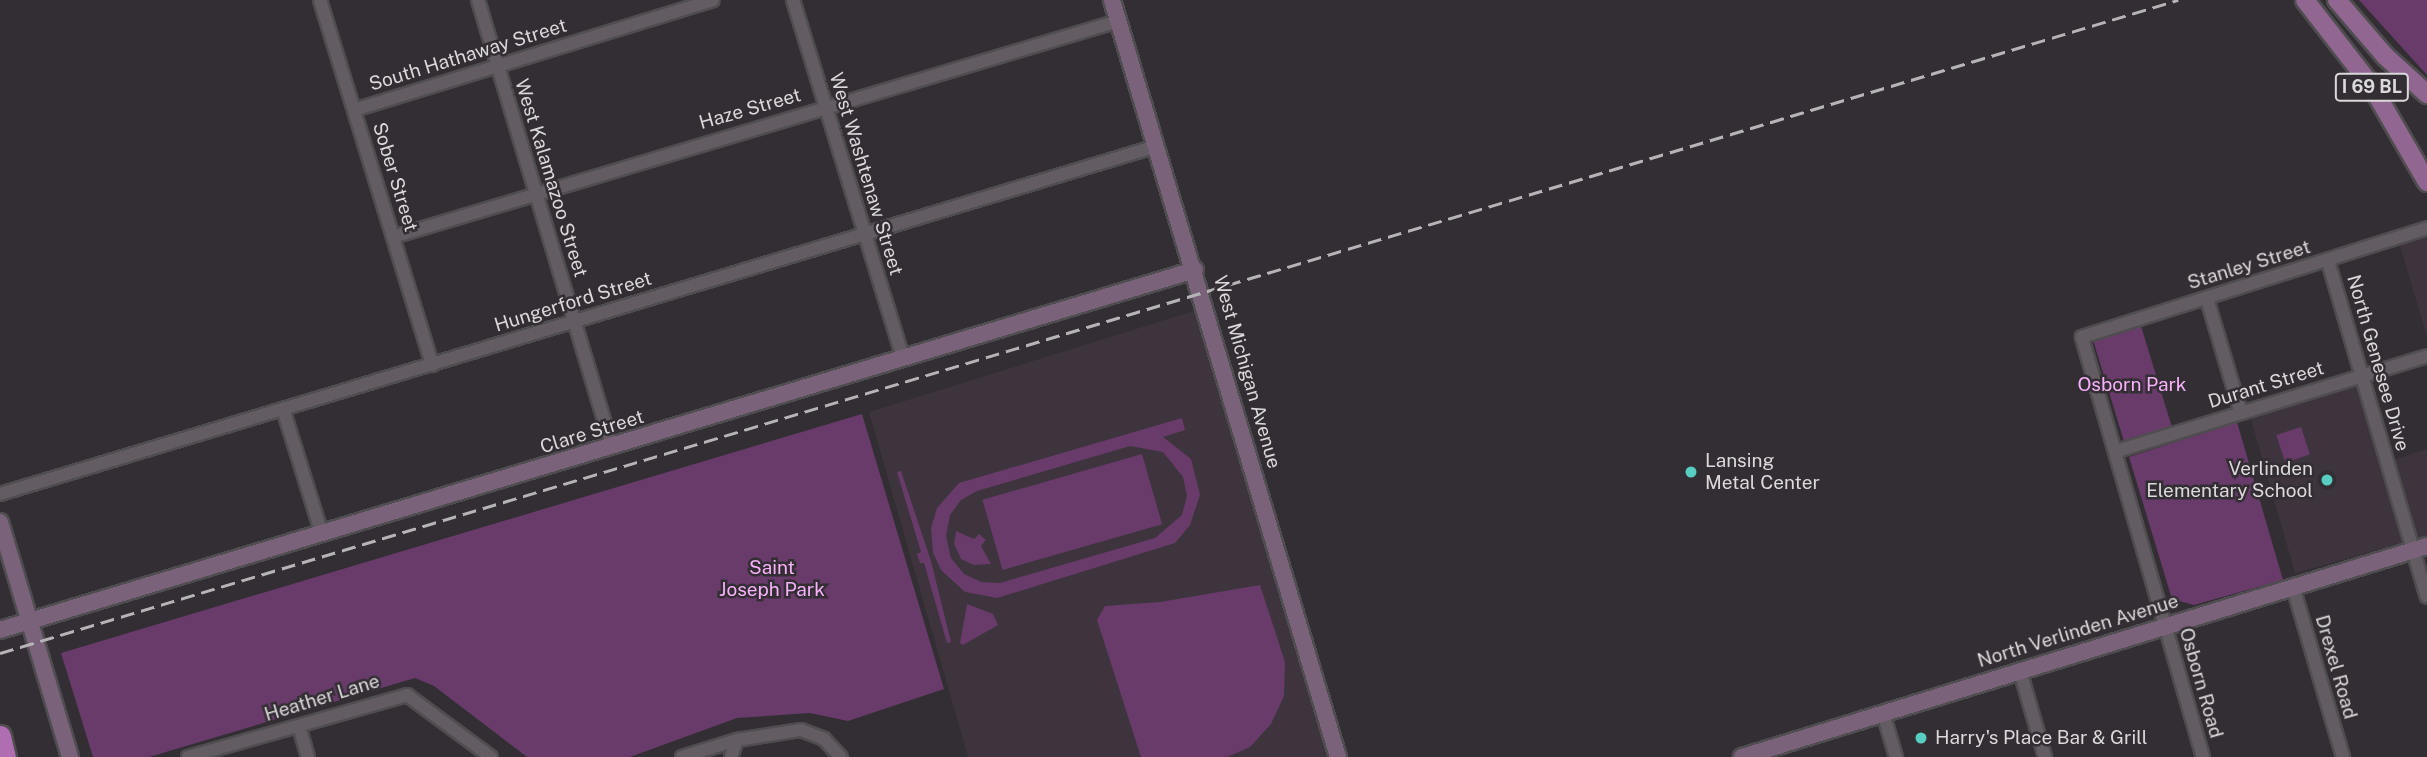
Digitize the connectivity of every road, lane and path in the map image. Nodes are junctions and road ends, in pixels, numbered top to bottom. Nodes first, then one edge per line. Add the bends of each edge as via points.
1 (320, 0) edge
2 (478, 0) edge
3 (713, 0) edge
4 (793, 0) edge
5 (1112, 0) edge
6 (2305, 0) edge
7 (2337, 0) edge
8 (1118, 21) junction
9 (498, 66) junction
10 (2427, 94) edge
11 (825, 107) junction
12 (354, 110) junction
13 (1157, 146) junction
14 (2427, 182) edge
15 (536, 193) junction
16 (2427, 228) edge
17 (864, 234) junction
18 (393, 237) junction
19 (2328, 261) junction
20 (1195, 270) junction
21 (2207, 299) junction
22 (574, 322) junction
23 (2082, 337) joint
24 (2427, 356) edge
25 (902, 358) junction
26 (432, 365) junction
27 (2362, 376) junction
28 (283, 409) junction
29 (2241, 413) junction
30 (612, 447) junction
31 (2117, 451) junction
32 (0, 494) edge
33 (0, 522) edge
34 (322, 534) junction
35 (2420, 548) edge
36 (2293, 587) junction
37 (2427, 597) edge
38 (29, 621) junction
39 (2164, 625) junction
40 (0, 630) edge
41 (2020, 671) junction
42 (1883, 713) junction
43 (299, 726) junction
44 (0, 736) edge
45 (737, 740) junction
46 (1750, 756) edge
47 (5, 757) edge
48 (70, 757) edge
49 (188, 757) edge
50 (308, 757) edge
51 (491, 757) edge
52 (682, 757) edge
53 (732, 757) edge
54 (841, 757) edge
55 (1338, 757) edge
56 (1896, 757) edge
57 (2045, 757) edge
58 (2203, 757) edge
59 (2343, 757) edge

1 - 12 street, Sober Street
2 - 9 street, West Kalamazoo Street
3 - 9 street, South Hathaway Street
4 - 11 street, West Washtenaw Street
5 - 8 street, West Michigan Avenue
6 - 14 main road, I 69 BL via 2371,85
7 - 10 main road, I 69 BL via 2385,56
8 - 11 street, Haze Street
8 - 13 street, West Michigan Avenue
9 - 12 street, South Hathaway Street
9 - 15 street, West Kalamazoo Street
11 - 15 street, Haze Street
11 - 17 street, West Washtenaw Street
12 - 18 street, Sober Street
13 - 17 street, Hungerford Street
13 - 20 street, West Michigan Avenue
15 - 18 street, Haze Street
15 - 22 street, West Kalamazoo Street
16 - 19 street, Stanley Street
17 - 22 street, Hungerford Street
17 - 25 street, West Washtenaw Street
18 - 26 street, Sober Street
19 - 21 street, Stanley Street
19 - 27 street, North Genesee Drive
20 - 25 street, Clare Street
20 - 55 street, West Michigan Avenue
21 - 23 street, Stanley Street
21 - 29 street
22 - 26 street, Hungerford Street
22 - 30 street, West Kalamazoo Street
23 - 31 street, Osborn Road
24 - 27 street, Durant Street
25 - 30 street, Clare Street
26 - 28 street, Hungerford Street
27 - 29 street, Durant Street
27 - 35 street, North Genesee Drive
28 - 32 street, Hungerford Street
28 - 34 street
29 - 31 street, Durant Street
30 - 34 street, Clare Street
31 - 39 street, Osborn Road
33 - 38 street
34 - 38 street, Clare Street
35 - 36 street, North Verlinden Avenue
35 - 37 street, North Genesee Drive
36 - 39 street, North Verlinden Avenue
36 - 59 street, Drexel Road
38 - 40 street, Clare Street
38 - 48 street
39 - 41 street, North Verlinden Avenue
39 - 58 street, Osborn Road
41 - 42 street, North Verlinden Avenue
41 - 57 street
42 - 46 street, North Verlinden Avenue
42 - 56 street
43 - 49 street, Heather Lane
43 - 50 street
43 - 51 street, Heather Lane via 407,695
44 - 47 highway
45 - 52 street
45 - 53 street
45 - 54 street via 801,730 824,738

